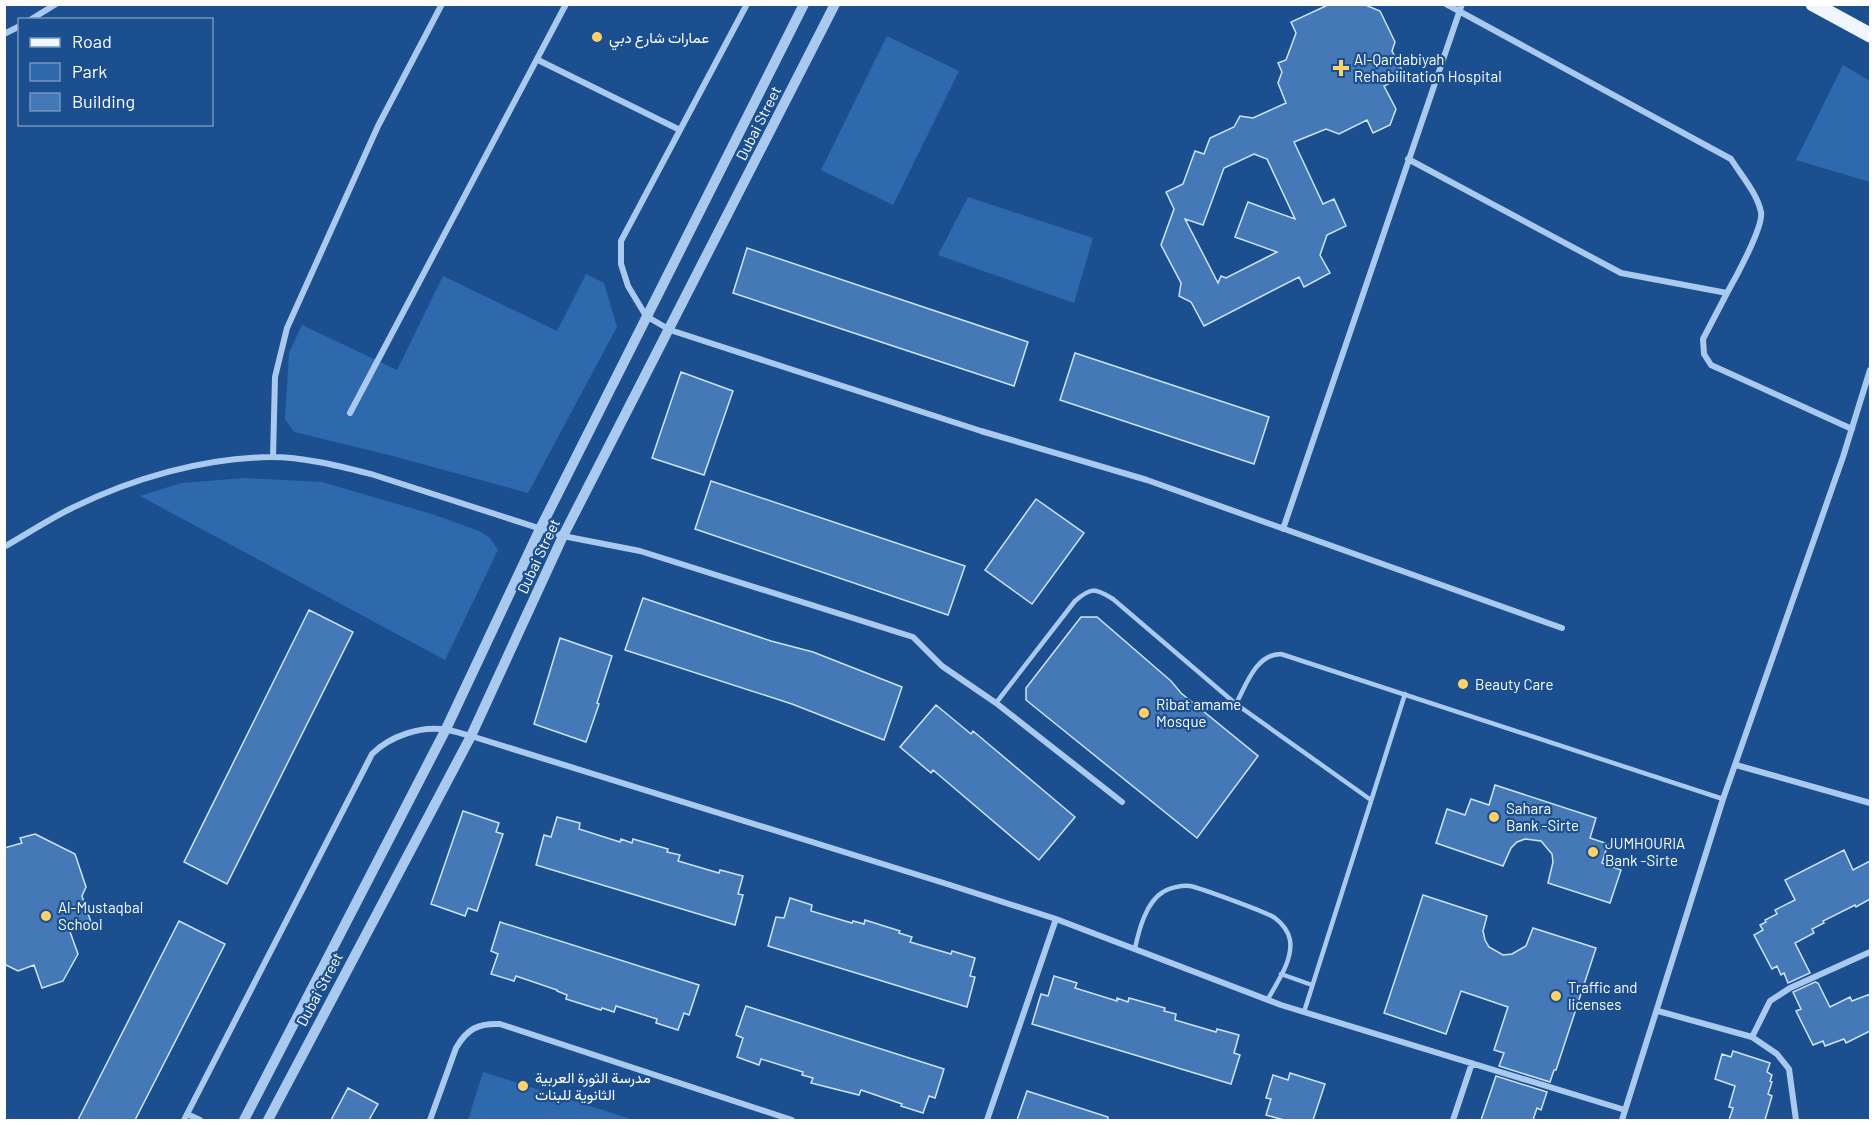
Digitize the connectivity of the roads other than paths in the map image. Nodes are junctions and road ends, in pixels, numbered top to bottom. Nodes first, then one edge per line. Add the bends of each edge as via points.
1 (56, 4) edge
2 (442, 4) edge
3 (566, 4) edge
4 (747, 4) edge
5 (804, 4) edge
6 (835, 4) edge
7 (1446, 4) edge
8 (1813, 4) edge
9 (1460, 8) edge
10 (33, 18) edge
11 (18, 27) edge
12 (4, 34) edge
13 (1870, 35) edge
14 (538, 60) junction
15 (680, 130) junction
16 (1408, 159) junction
17 (1727, 293) junction
18 (646, 316) junction
19 (670, 330) junction
20 (1870, 370) edge
21 (350, 413) dead end
22 (1852, 429) junction
23 (273, 457) junction
24 (540, 529) junction
25 (1283, 529) junction
26 (563, 536) junction
27 (4, 547) edge
28 (1562, 628) dead end
29 (1406, 694) junction
30 (996, 704) junction
31 (1236, 704) junction
32 (446, 729) junction
33 (471, 736) junction
34 (1736, 765) junction
35 (1723, 799) junction
36 (1371, 800) junction
37 (1122, 802) dead end
38 (1870, 802) edge
39 (1056, 919) junction
40 (1135, 948) junction
41 (1870, 952) edge
42 (1281, 974) junction
43 (1312, 985) junction
44 (1268, 999) junction
45 (1658, 1011) junction
46 (1304, 1012) junction
47 (1752, 1037) junction
48 (1472, 1063) junction
49 (1625, 1110) junction
50 (186, 1117) edge
51 (200, 1120) edge
52 (244, 1120) edge
53 (268, 1120) edge
54 (430, 1120) edge
55 (792, 1120) edge
56 (987, 1120) edge
57 (1453, 1120) edge
58 (1622, 1120) edge
59 (1796, 1120) edge

1 - 10 street
2 - 23 street via 378,126 287,328 275,377
3 - 14 street
4 - 15 street
5 - 18 street, Dubai Street
6 - 19 street, Dubai Street
7 - 9 street
8 - 13 main road
9 - 16 street
9 - 17 street via 1731,159 1762,214
11 - 12 street
14 - 15 street
14 - 21 street
15 - 18 street via 621,241 621,264 628,286
16 - 17 street via 1621,273
16 - 25 street
17 - 22 street via 1703,339 1704,354 1711,365
18 - 19 street
18 - 24 street, Dubai Street
19 - 25 street via 981,431 1147,480
19 - 26 street, Dubai Street
20 - 22 street
22 - 34 street
23 - 24 street via 371,474
23 - 27 street via 204,464 116,488 71,508
24 - 26 street
24 - 32 street, Dubai Street
25 - 28 street
26 - 30 street via 640,551 913,637 942,666
26 - 33 street, Dubai Street
29 - 31 lane via 1274,654 1257,666
29 - 35 lane
29 - 36 lane
30 - 31 lane via 1075,601 1086,591 1097,590 1113,599
30 - 37 street
31 - 36 lane
32 - 33 street
32 - 50 street via 403,735 372,754
32 - 52 street, Dubai Street
33 - 39 street
33 - 53 street, Dubai Street
34 - 35 street
34 - 38 street
35 - 45 street
36 - 43 lane
39 - 40 street
39 - 56 street
40 - 42 lane via 1155,899 1163,892 1189,886 1274,916 1286,928 1290,941 1289,958
40 - 44 street
41 - 47 street via 1770,1000
42 - 43 lane
42 - 44 lane
43 - 46 lane
44 - 46 street
45 - 47 street
45 - 49 street
46 - 48 street
47 - 59 street via 1777,1054 1789,1069
48 - 49 street
48 - 57 street
49 - 58 street
50 - 51 street
54 - 55 street via 456,1048 462,1038 485,1023 500,1024

